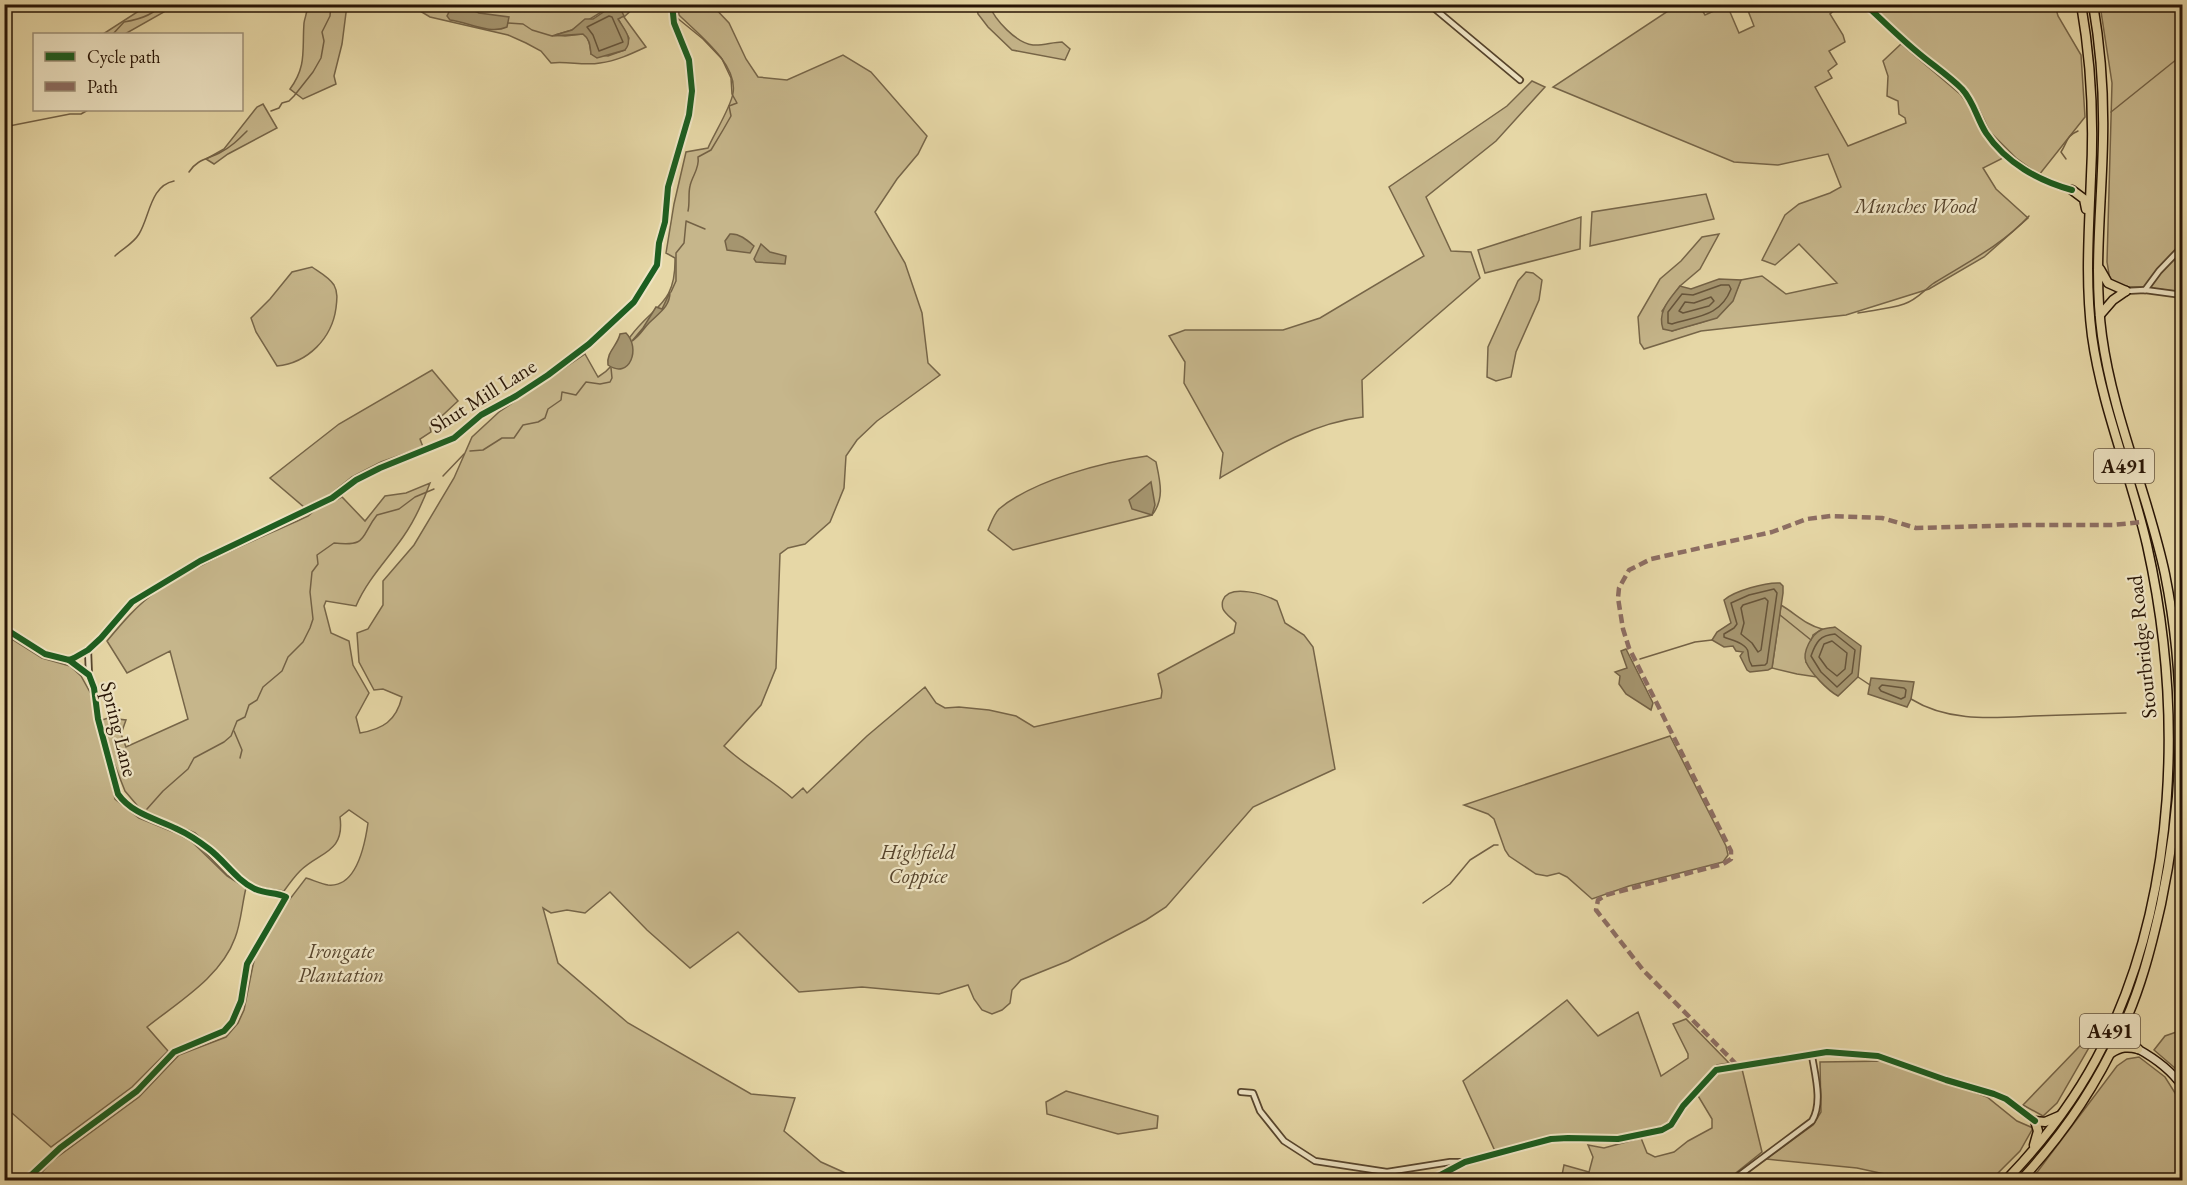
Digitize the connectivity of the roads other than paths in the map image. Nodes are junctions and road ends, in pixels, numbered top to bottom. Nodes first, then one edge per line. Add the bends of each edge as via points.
1 (672, 4) edge
2 (1429, 4) edge
3 (1865, 4) edge
4 (2081, 4) edge
5 (2094, 4) edge
6 (1520, 80) dead end
7 (2091, 176) junction
8 (2072, 189) junction
9 (2088, 218) junction
10 (2182, 247) edge
11 (2098, 263) junction
12 (2145, 290) junction
13 (2126, 291) junction
14 (2182, 295) edge
15 (2100, 316) junction
16 (4, 628) edge
17 (88, 650) junction
18 (71, 659) junction
19 (89, 675) junction
20 (2128, 1016) junction
21 (2138, 1049) junction
22 (2110, 1053) junction
23 (1812, 1056) junction
24 (2182, 1086) edge
25 (1241, 1092) dead end
26 (2061, 1115) junction
27 (2035, 1121) junction
28 (2033, 1151) junction
29 (1465, 1162) junction
30 (26, 1180) edge
31 (1431, 1180) edge
32 (1733, 1180) edge
33 (2006, 1180) edge
34 (2021, 1180) edge

1 - 17 street, Shut Mill Lane via 674,23 689,60 689,115 668,187 657,265 634,302 556,369 481,415 454,438 380,468 332,498 200,561 132,602
2 - 6 street
3 - 8 street via 1963,90 1986,133 2012,160 2035,177
4 - 7 highway, Stourbridge Road / A491 via 2090,72
5 - 11 highway, Stourbridge Road / A491 via 2103,75
7 - 8 highway
7 - 9 highway, Stourbridge Road / A491
8 - 9 highway via 2084,199
9 - 26 highway, Stourbridge Road / A491 via 2087,283 2092,337 2107,410 2147,546 2163,640 2169,742 2163,831 2139,951 2102,1047
10 - 12 street
11 - 13 highway via 2108,284
11 - 15 highway, Stourbridge Road / A491
12 - 13 street
12 - 14 street
13 - 15 highway
15 - 20 highway, Stourbridge Road / A491 via 2108,370 2164,572 2180,695 2181,746 2168,867 2142,979
16 - 18 street, Spring Lane via 45,654
17 - 18 street, Shut Mill Lane
17 - 19 street, Spring Lane
18 - 19 street, Spring Lane
19 - 30 street, Spring Lane via 118,794 124,803 180,830 210,850 253,888 286,897 247,964 241,1001 224,1031 174,1052 137,1091 60,1148
20 - 21 highway via 2128,1040
20 - 22 highway, Stourbridge Road / A491
21 - 22 highway via 2126,1047
21 - 24 street via 2162,1064
22 - 34 highway, Stourbridge Road / A491 via 2077,1111
23 - 27 street via 1827,1052 1878,1056 1994,1094
23 - 29 street via 1716,1070 1671,1125 1662,1130 1618,1139 1551,1139
23 - 32 street via 1817,1095 1812,1121
25 - 29 street via 1253,1093 1260,1111 1284,1141 1315,1161 1387,1172
26 - 27 highway via 2045,1122
26 - 28 highway, Stourbridge Road / A491
27 - 28 highway via 2038,1131
28 - 33 highway, Stourbridge Road / A491
29 - 31 street

